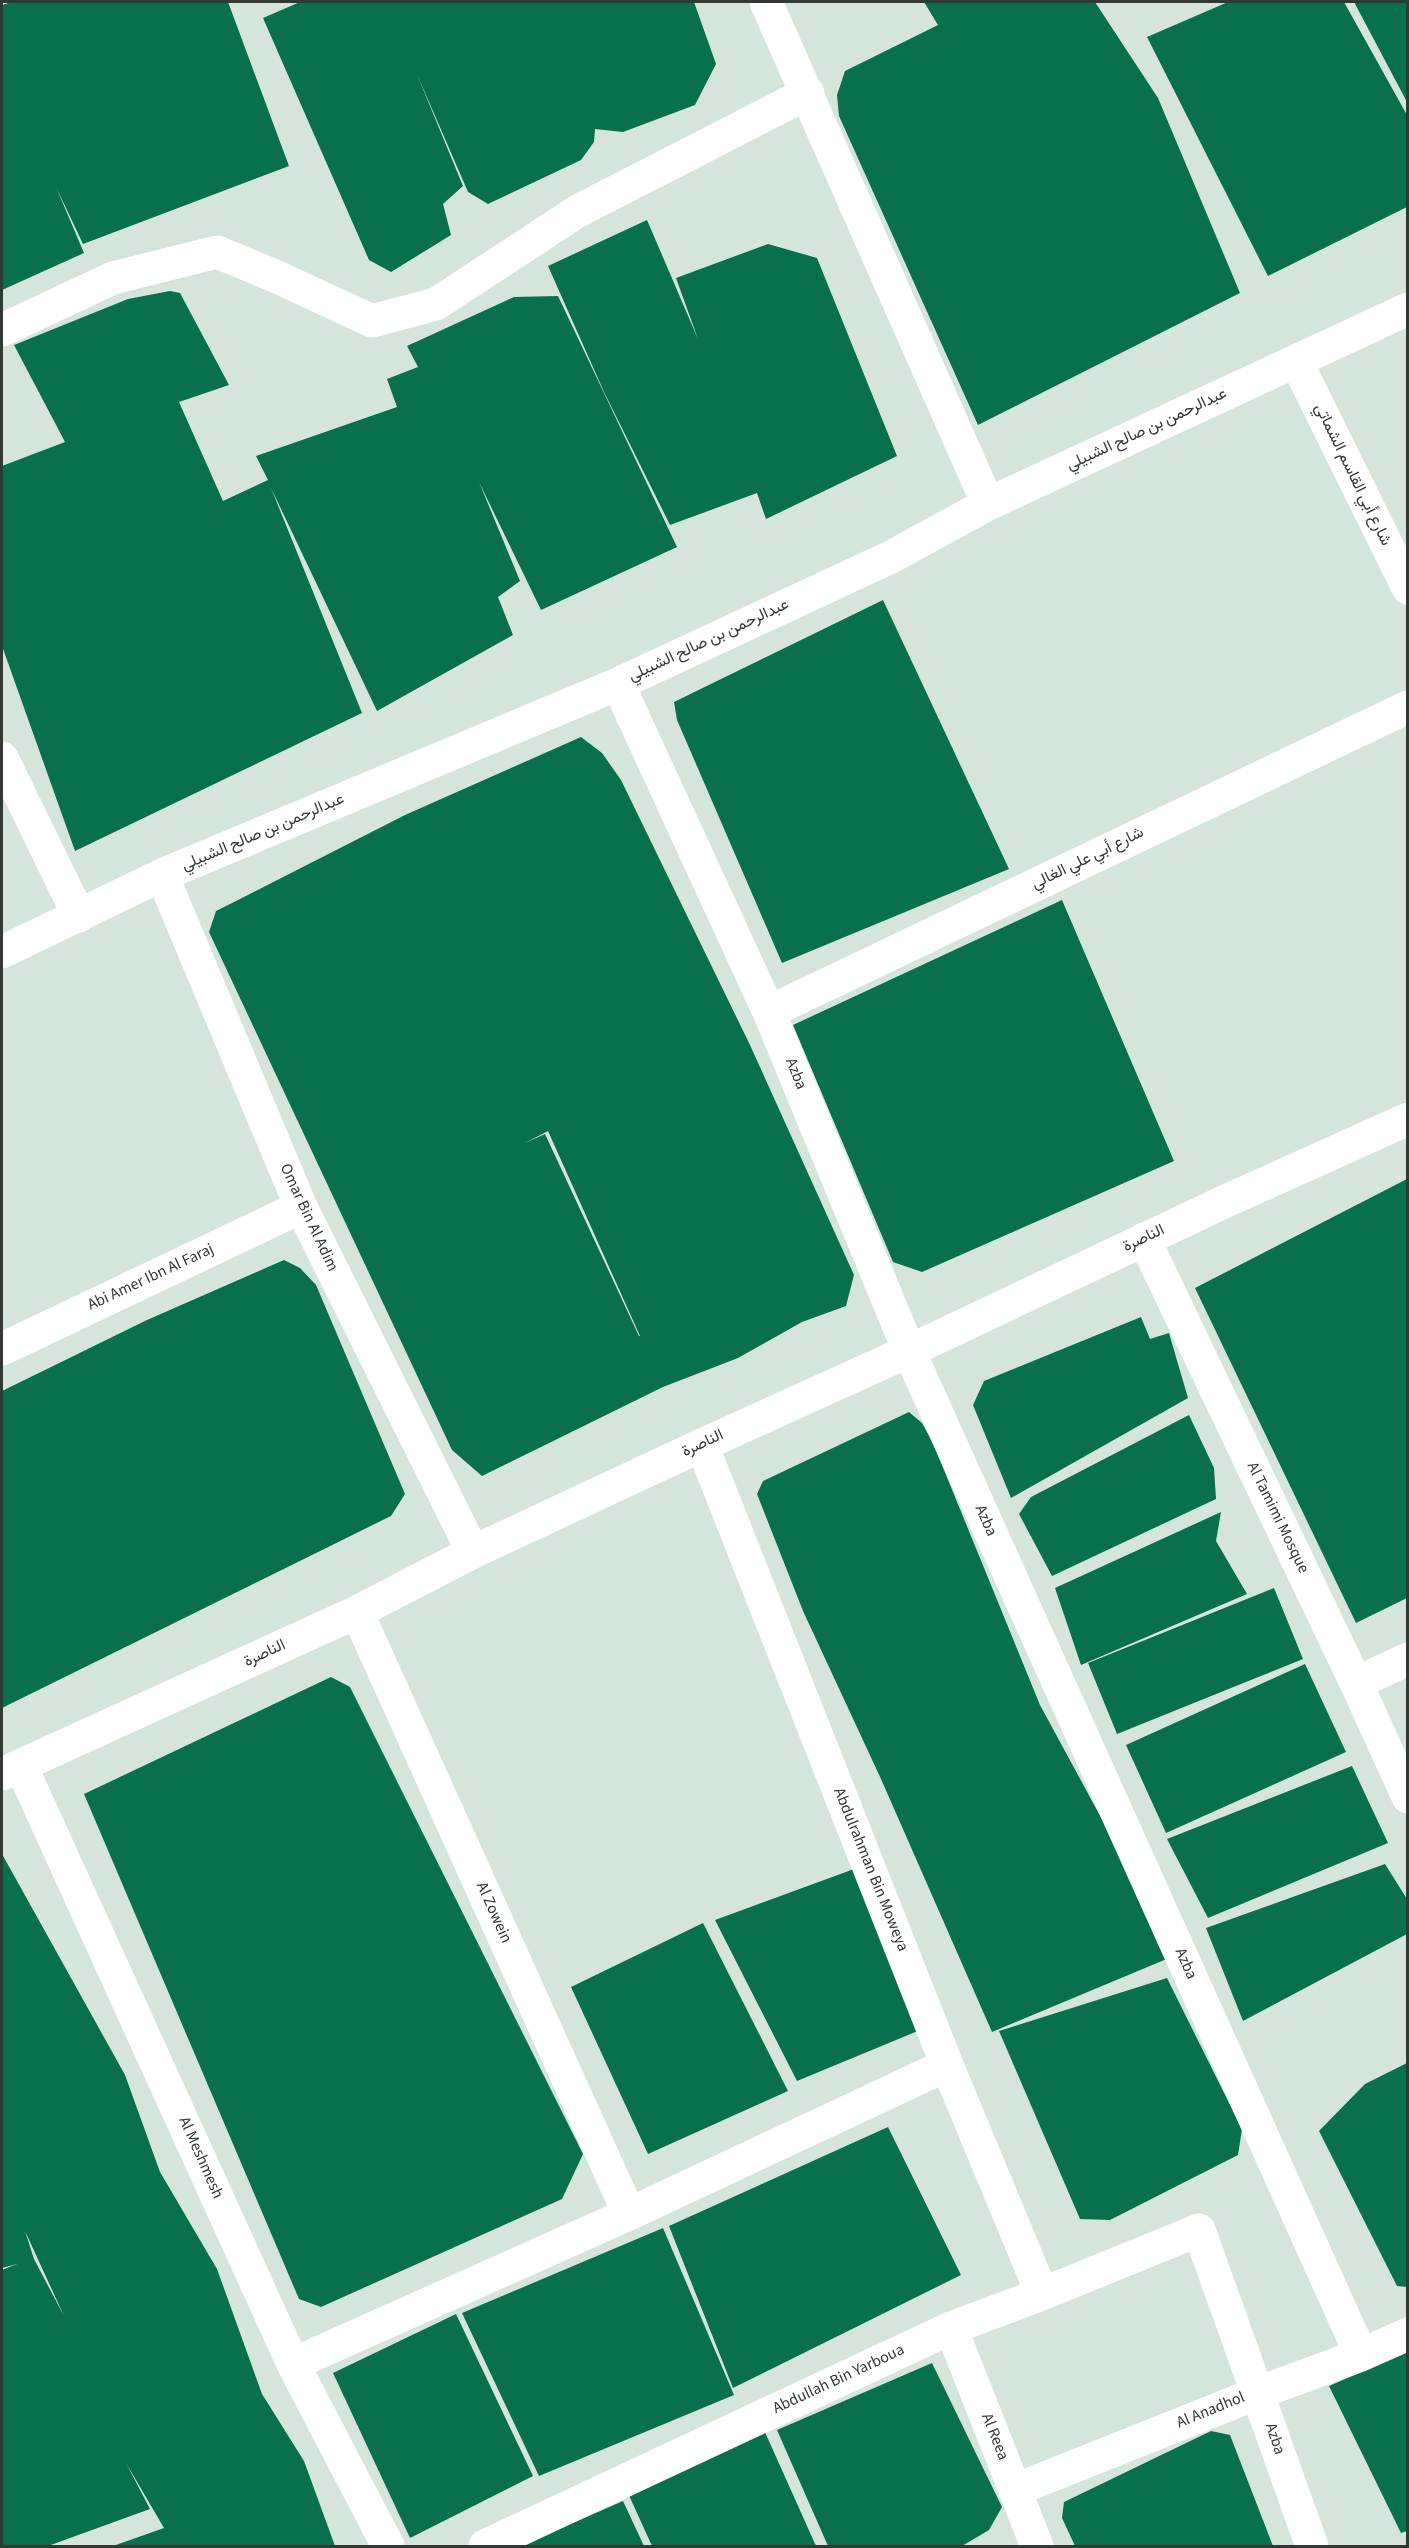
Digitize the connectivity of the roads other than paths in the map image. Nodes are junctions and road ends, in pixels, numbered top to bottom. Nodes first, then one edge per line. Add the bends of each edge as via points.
1 (766, 2) edge
2 (808, 93) junction
3 (1407, 309) edge
4 (2, 330) edge
5 (1296, 361) junction
6 (988, 504) junction
7 (1407, 588) edge
8 (618, 684) junction
9 (1407, 707) edge
10 (2, 758) edge
11 (162, 875) junction
12 (79, 916) junction
13 (2, 952) edge
14 (769, 1012) junction
15 (1407, 1119) edge
16 (301, 1207) junction
17 (1144, 1239) junction
18 (2, 1349) edge
19 (909, 1351) junction
20 (702, 1444) junction
21 (473, 1552) junction
22 (357, 1612) junction
23 (1407, 1659) edge
24 (1356, 1683) junction
25 (11, 1770) edge
26 (1407, 1797) edge
27 (947, 2065) junction
28 (629, 2214) junction
29 (1199, 2230) joint
30 (1042, 2294) junction
31 (951, 2328) junction
32 (1407, 2334) edge
33 (1361, 2355) junction
34 (293, 2364) junction
35 (1258, 2393) junction
36 (1015, 2490) junction
37 (387, 2547) edge
38 (485, 2547) edge
39 (1037, 2547) edge
40 (1312, 2547) edge

1 - 2 street
2 - 4 street via 578,211 435,304 372,321 217,252 113,278
2 - 6 street
3 - 5 street, عبدالرحمن بن صالح الشبيلي
5 - 6 street, عبدالرحمن بن صالح الشبيلي
5 - 7 street, شارع أبي القاسم الشماتي
6 - 8 street, عبدالرحمن بن صالح الشبيلي via 891,556
8 - 11 street, عبدالرحمن بن صالح الشبيلي
8 - 14 street, Azba
9 - 14 street, شارع أبي علي الغالي
10 - 12 street
11 - 12 street, عبدالرحمن بن صالح الشبيلي
11 - 16 street, Omar Bin Al Adim
12 - 13 street, عبدالرحمن بن صالح الشبيلي
14 - 19 street, Azba
15 - 17 street, الناصرة
16 - 18 street, Abi Amer Ibn Al Faraj
16 - 21 street, Omar Bin Al Adim
17 - 19 street, الناصرة
17 - 24 street, Al Tamimi Mosque
19 - 20 street, الناصرة
19 - 33 street, Azba
20 - 21 street, الناصرة
20 - 27 street, Abdulrahman Bin Moweya
21 - 22 street, الناصرة
22 - 25 street, الناصرة
22 - 28 street, Al Zowein
23 - 24 street
24 - 26 street, Al Tamimi Mosque
25 - 34 street, Al Meshmesh
27 - 28 street
27 - 30 street, Abdulrahman Bin Moweya
28 - 34 street
29 - 30 street, Abdullah Bin Yarboua
29 - 35 street, Azba
30 - 31 street, Abdullah Bin Yarboua
31 - 36 street, Al Reea
31 - 38 street, Abdullah Bin Yarboua
32 - 33 street, Al Anadhol
33 - 35 street, Al Anadhol
34 - 37 street, Al Meshmesh
35 - 36 street, Al Anadhol
35 - 40 street, Azba
36 - 39 street, Al Reea

